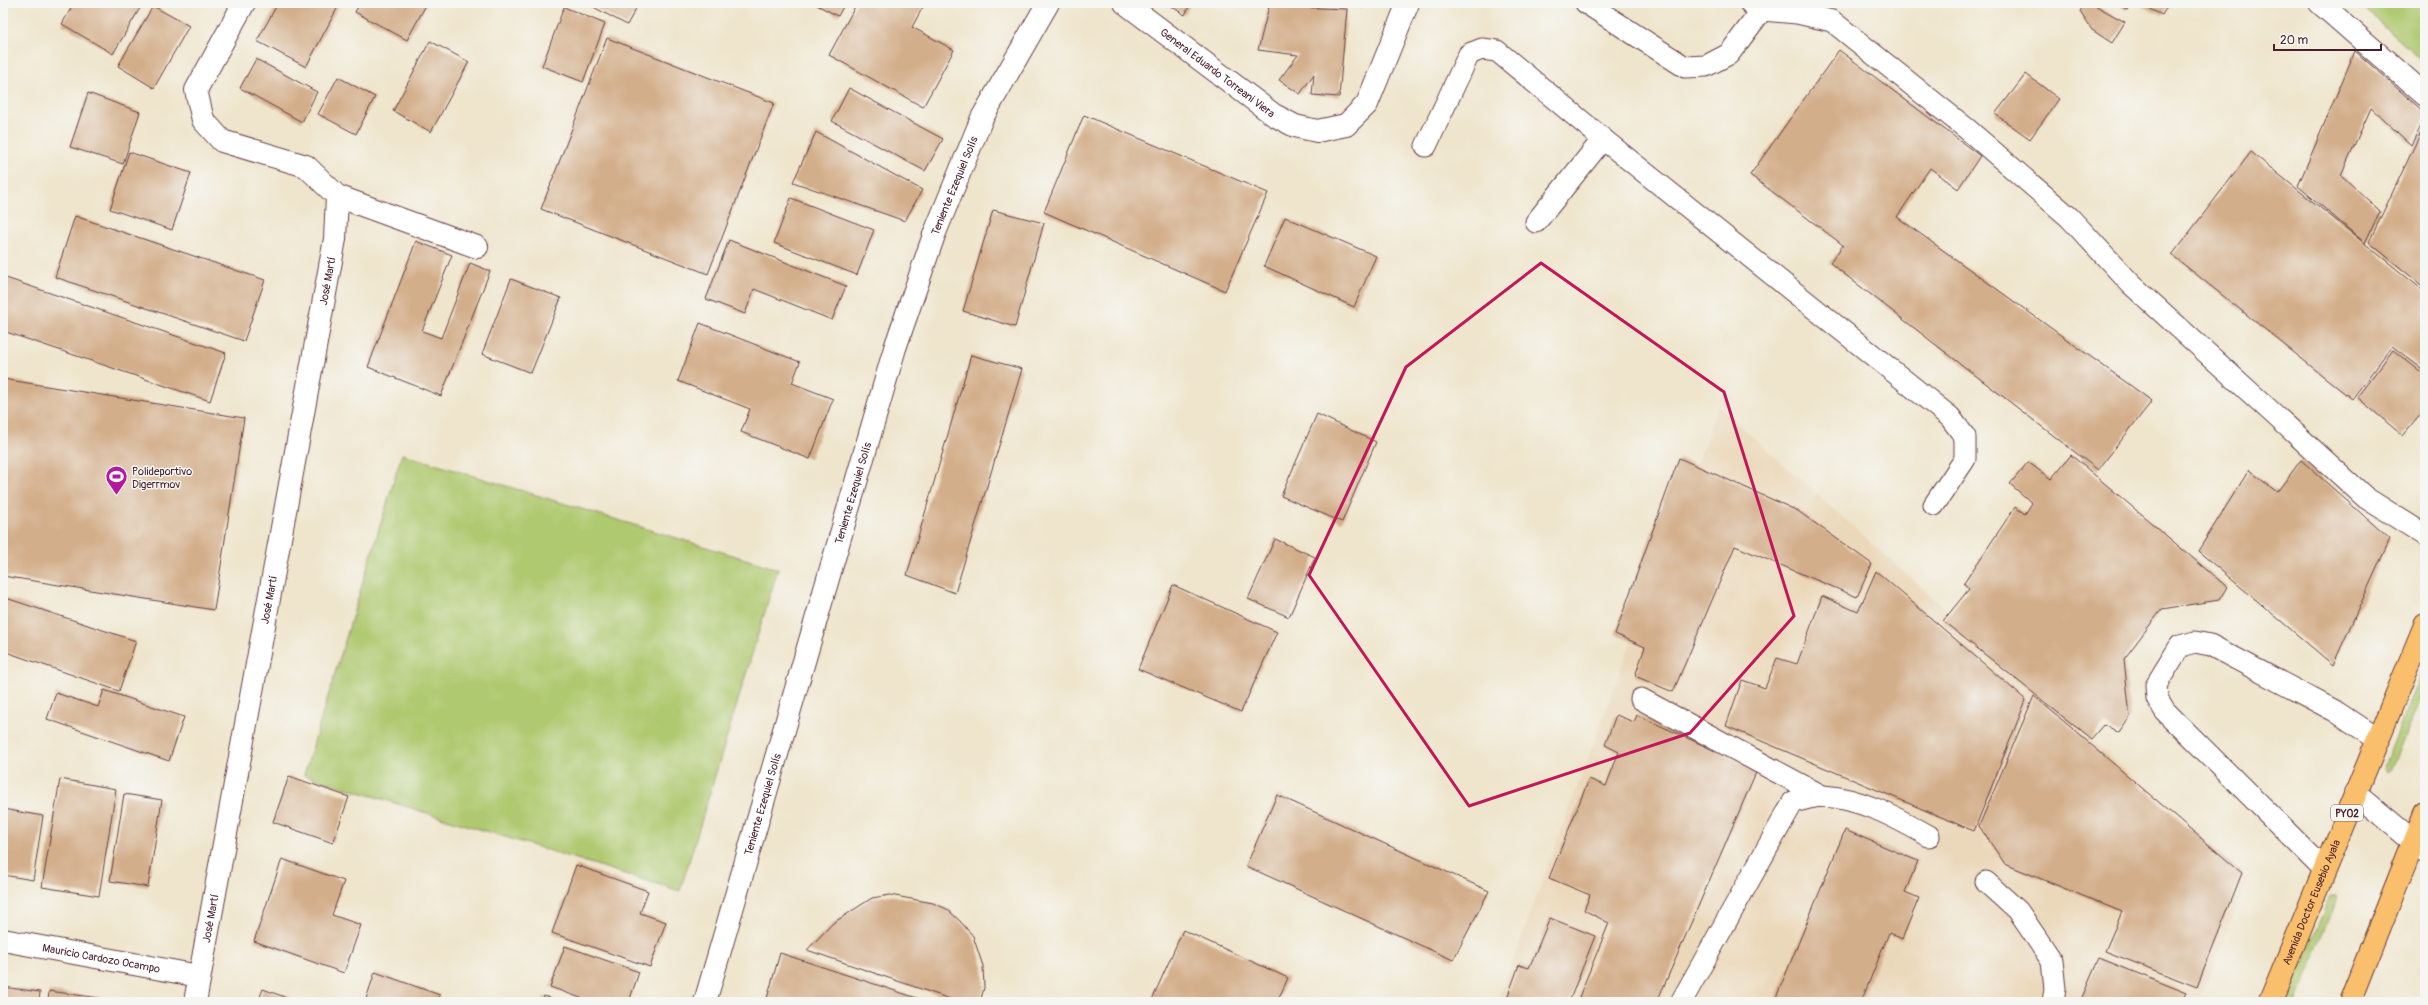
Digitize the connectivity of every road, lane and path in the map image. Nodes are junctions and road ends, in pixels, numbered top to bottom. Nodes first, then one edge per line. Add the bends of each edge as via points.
1 (244, 3) edge
2 (1048, 3) edge
3 (1125, 3) edge
4 (1408, 3) edge
5 (1586, 3) edge
6 (2320, 3) edge
7 (1756, 7) edge
8 (2425, 95) edge
9 (1603, 139) junction
10 (1426, 146) dead end
11 (337, 196) junction
12 (1536, 222) dead end
13 (477, 247) dead end
14 (1934, 505) dead end
15 (2425, 536) edge
16 (2425, 625) edge
17 (1641, 699) dead end
18 (2377, 739) junction
19 (2355, 792) junction
20 (1822, 796) junction
21 (2425, 813) edge
22 (1929, 836) dead end
23 (2419, 846) edge
24 (2324, 869) junction
25 (1986, 882) dead end
26 (3, 940) edge
27 (200, 976) junction
28 (195, 1002) edge
29 (706, 1002) edge
30 (1681, 1002) edge
31 (2053, 1002) edge
32 (2270, 1002) edge
33 (2350, 1002) edge

1 - 11 street via 196,90 203,120 222,141 306,166
2 - 29 street, Teniente Ezequiel Solís via 982,118 934,235 896,348
3 - 4 street, General Eduardo Torreani Viera via 1274,115 1294,126 1317,131 1346,125 1367,104
5 - 7 lane via 1685,67 1706,66 1729,54
6 - 8 street
7 - 15 lane via 1832,21 1967,129 2069,217 2131,284 2366,498
9 - 10 lane via 1497,51 1482,49 1469,54
9 - 12 lane
9 - 14 lane via 1950,417 1965,437 1965,459
11 - 13 street
11 - 27 street, José Martí via 335,239
16 - 18 highway, Avenida Doctor Eusebio Ayala / PY02
17 - 20 lane
18 - 19 highway, Avenida Doctor Eusebio Ayala / PY02
18 - 24 lane via 2335,711 2210,645 2195,642 2180,646 2156,685 2157,698 2165,711
19 - 23 street
19 - 24 highway, Avenida Doctor Eusebio Ayala / PY02
20 - 22 lane via 1857,803 1892,816
20 - 30 lane via 1793,802
21 - 23 highway
23 - 33 highway
24 - 32 highway, Avenida Doctor Eusebio Ayala / PY02
25 - 31 lane via 2018,911 2052,961 2055,989
26 - 27 street, Mauricio Cardozo Ocampo
27 - 28 street, José Martí

